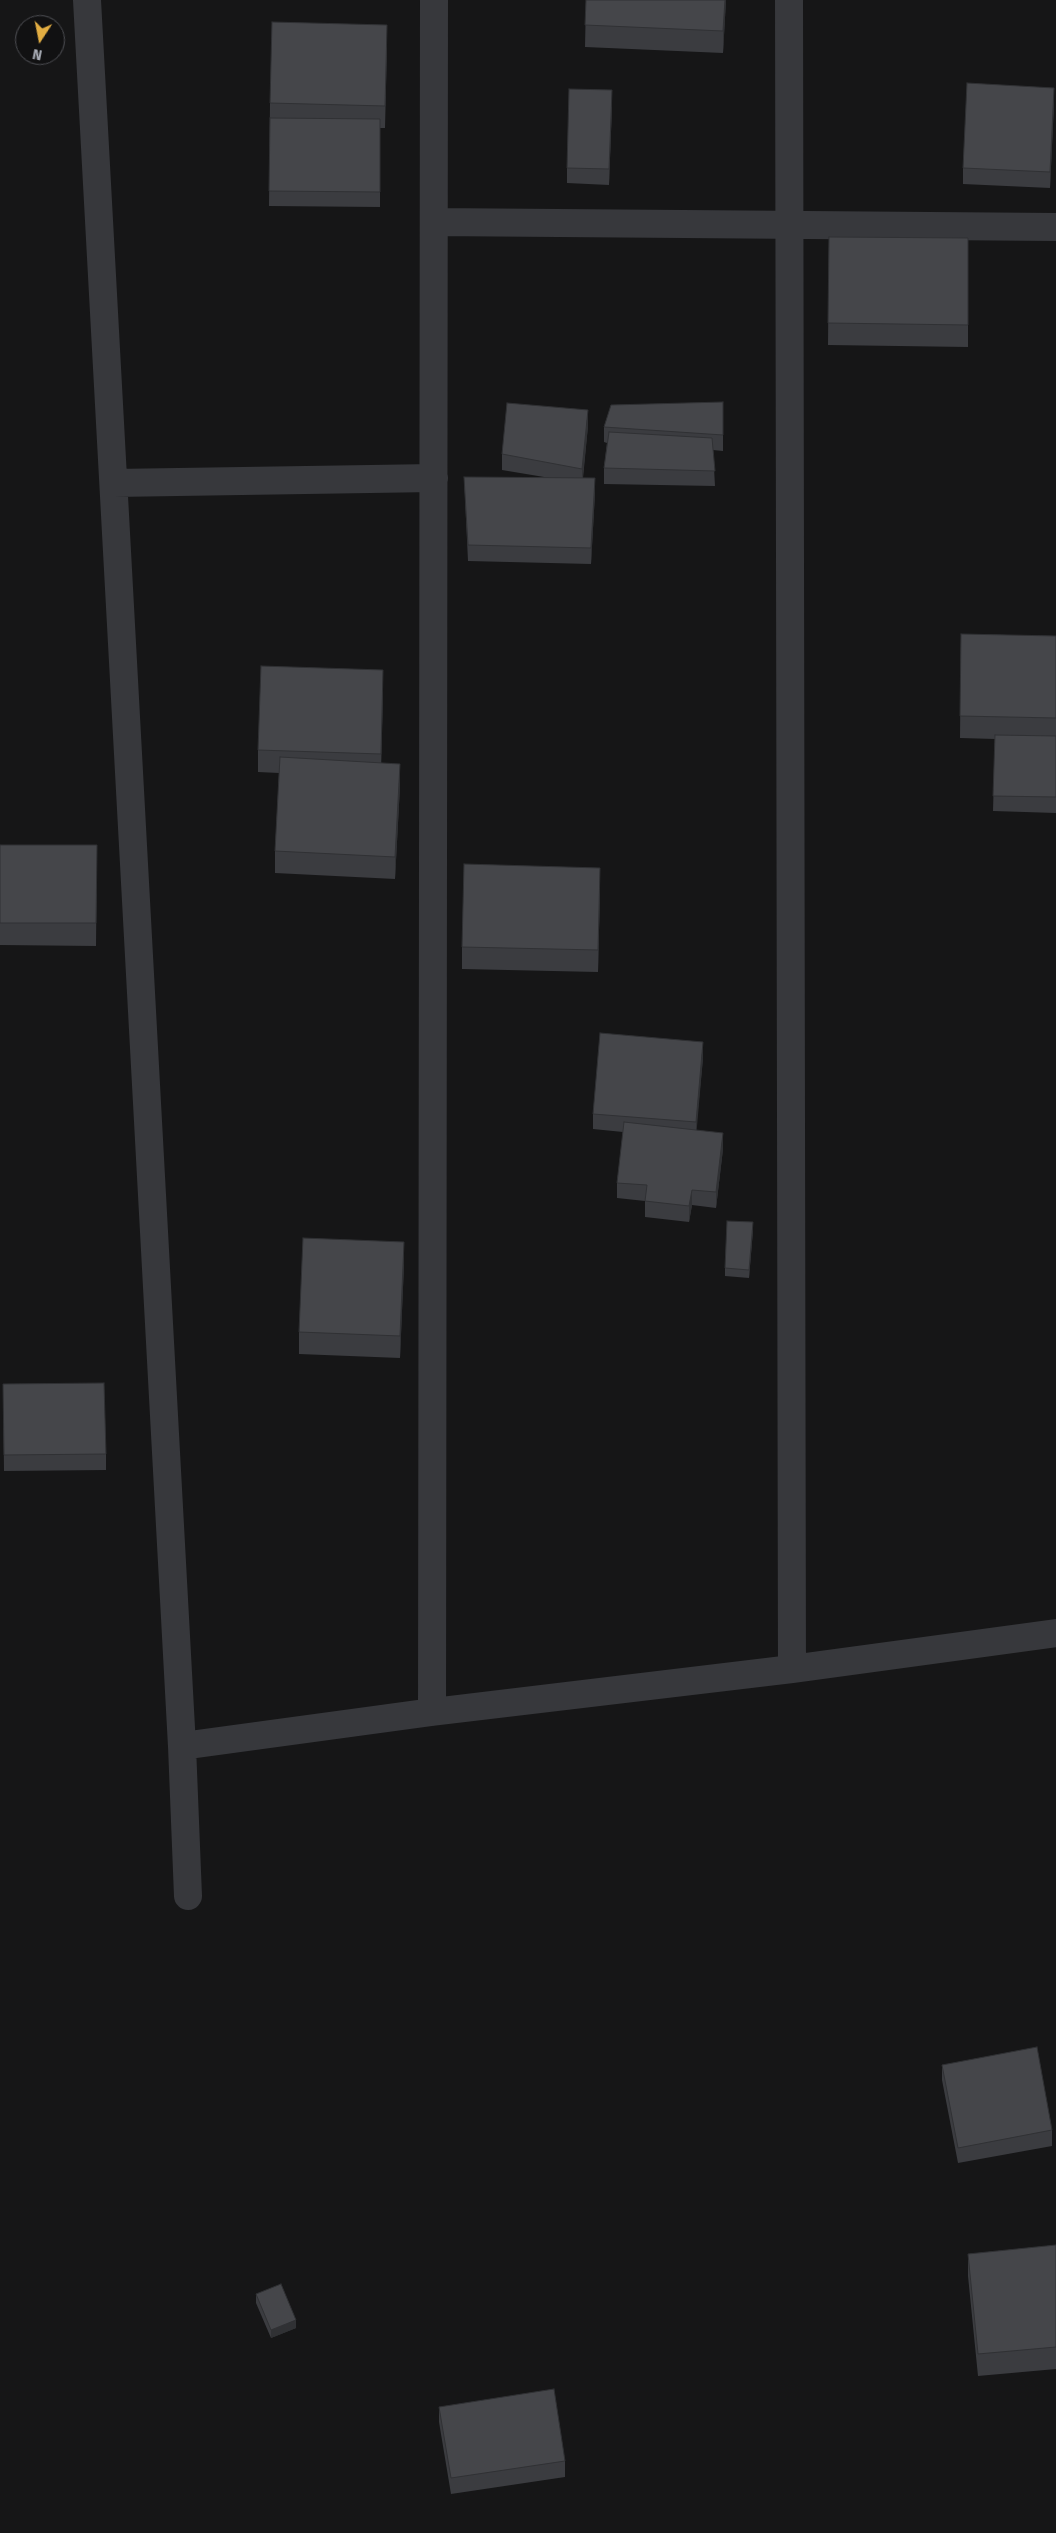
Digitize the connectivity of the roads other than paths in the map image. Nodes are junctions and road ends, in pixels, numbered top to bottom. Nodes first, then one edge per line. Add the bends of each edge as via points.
1 (87, 0) edge
2 (434, 0) edge
3 (789, 0) edge
4 (434, 222) junction
5 (789, 224) junction
6 (1056, 227) edge
7 (434, 478) junction
8 (114, 483) junction
9 (1056, 1633) edge
10 (792, 1669) junction
11 (432, 1712) junction
12 (182, 1746) junction
13 (188, 1896) dead end

1 - 8 street
2 - 4 street
3 - 5 street
4 - 5 street
4 - 7 street
5 - 6 street
5 - 10 street
7 - 8 street
7 - 11 street
8 - 12 street
9 - 10 street
10 - 11 street
11 - 12 street
12 - 13 street

